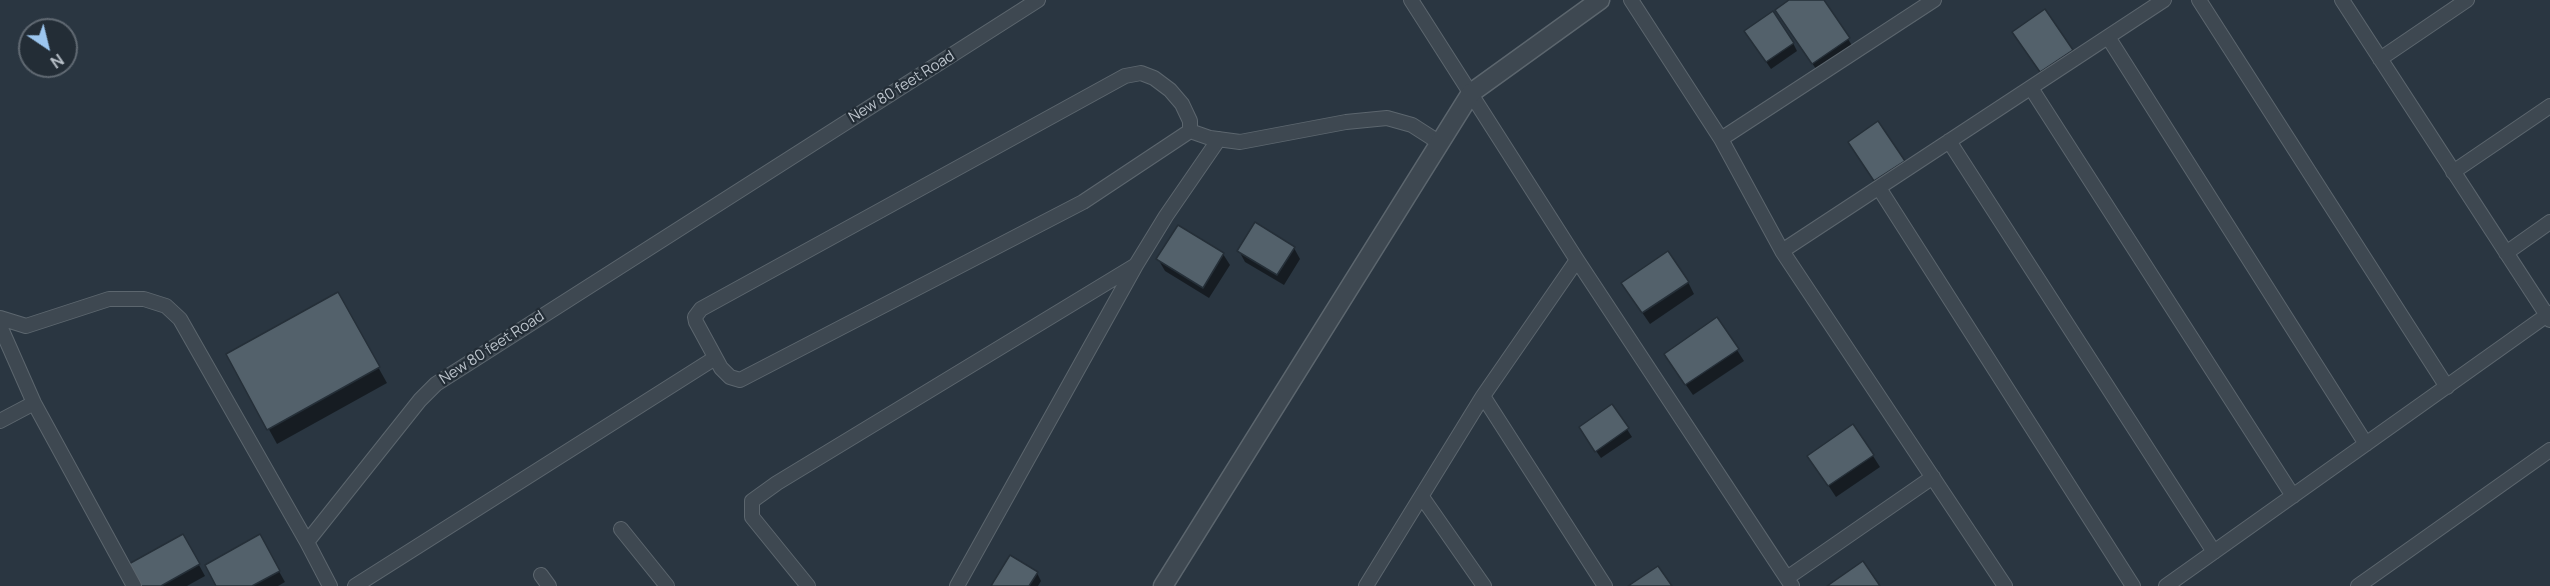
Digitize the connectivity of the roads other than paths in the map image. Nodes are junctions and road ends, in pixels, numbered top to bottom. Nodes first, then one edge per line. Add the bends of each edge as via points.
1 (1038, 0) edge
2 (1411, 0) edge
3 (1600, 0) edge
4 (1630, 0) edge
5 (1934, 0) edge
6 (2164, 0) edge
7 (2199, 0) edge
8 (2342, 0) edge
9 (2467, 0) edge
10 (2108, 37) junction
11 (2380, 58) junction
12 (2031, 88) junction
13 (1471, 93) junction
14 (2550, 106) edge
15 (1190, 131) junction
16 (1219, 139) junction
17 (1721, 139) junction
18 (1950, 141) junction
19 (1440, 143) junction
20 (2453, 172) junction
21 (1879, 188) junction
22 (2550, 222) edge
23 (1782, 251) junction
24 (2506, 254) junction
25 (1577, 260) junction
26 (1136, 265) junction
27 (2549, 317) edge
28 (0, 318) edge
29 (0, 326) edge
30 (715, 358) junction
31 (2447, 387) junction
32 (1483, 396) junction
33 (34, 403) junction
34 (0, 421) edge
35 (2366, 444) junction
36 (2550, 450) edge
37 (1933, 477) junction
38 (1422, 496) junction
39 (2293, 496) junction
40 (621, 529) dead end
41 (307, 542) junction
42 (2214, 552) junction
43 (1790, 582) edge
44 (134, 586) edge
45 (330, 586) edge
46 (355, 586) edge
47 (667, 586) edge
48 (808, 586) edge
49 (957, 586) edge
50 (1163, 586) edge
51 (1366, 586) edge
52 (1484, 586) edge
53 (1605, 586) edge
54 (2005, 586) edge
55 (2133, 586) edge
56 (2166, 586) edge
57 (2358, 586) edge

1 - 41 street, New 80 feet Road via 436,384
2 - 13 street
3 - 13 street
4 - 17 street
5 - 17 street
6 - 10 street
7 - 31 street
8 - 11 street
9 - 11 street
10 - 12 street
10 - 35 street
11 - 20 street
12 - 18 street
12 - 39 street
13 - 19 street
13 - 25 street
14 - 20 street
15 - 16 street
15 - 30 street via 1083,202 740,380 730,377
15 - 30 street via 1190,120 1170,90 1141,73 1125,76 701,309 696,322
16 - 19 street via 1240,142 1387,118 1412,125
16 - 26 street
17 - 23 street
18 - 21 street
18 - 42 street
19 - 50 street
20 - 24 street
21 - 23 street
21 - 55 street
22 - 24 street
23 - 37 street
24 - 27 street
25 - 32 street
25 - 43 street
26 - 48 street via 752,501 752,517
26 - 49 street
27 - 31 street
28 - 41 street via 26,326 108,299 144,300 166,306 180,319
29 - 33 street
30 - 46 street
31 - 35 street
32 - 38 street
32 - 53 street
33 - 34 street
33 - 44 street
35 - 39 street
36 - 57 street
37 - 43 street
37 - 54 street
38 - 51 street
38 - 52 street
39 - 42 street
40 - 47 street
41 - 45 street
42 - 56 street

